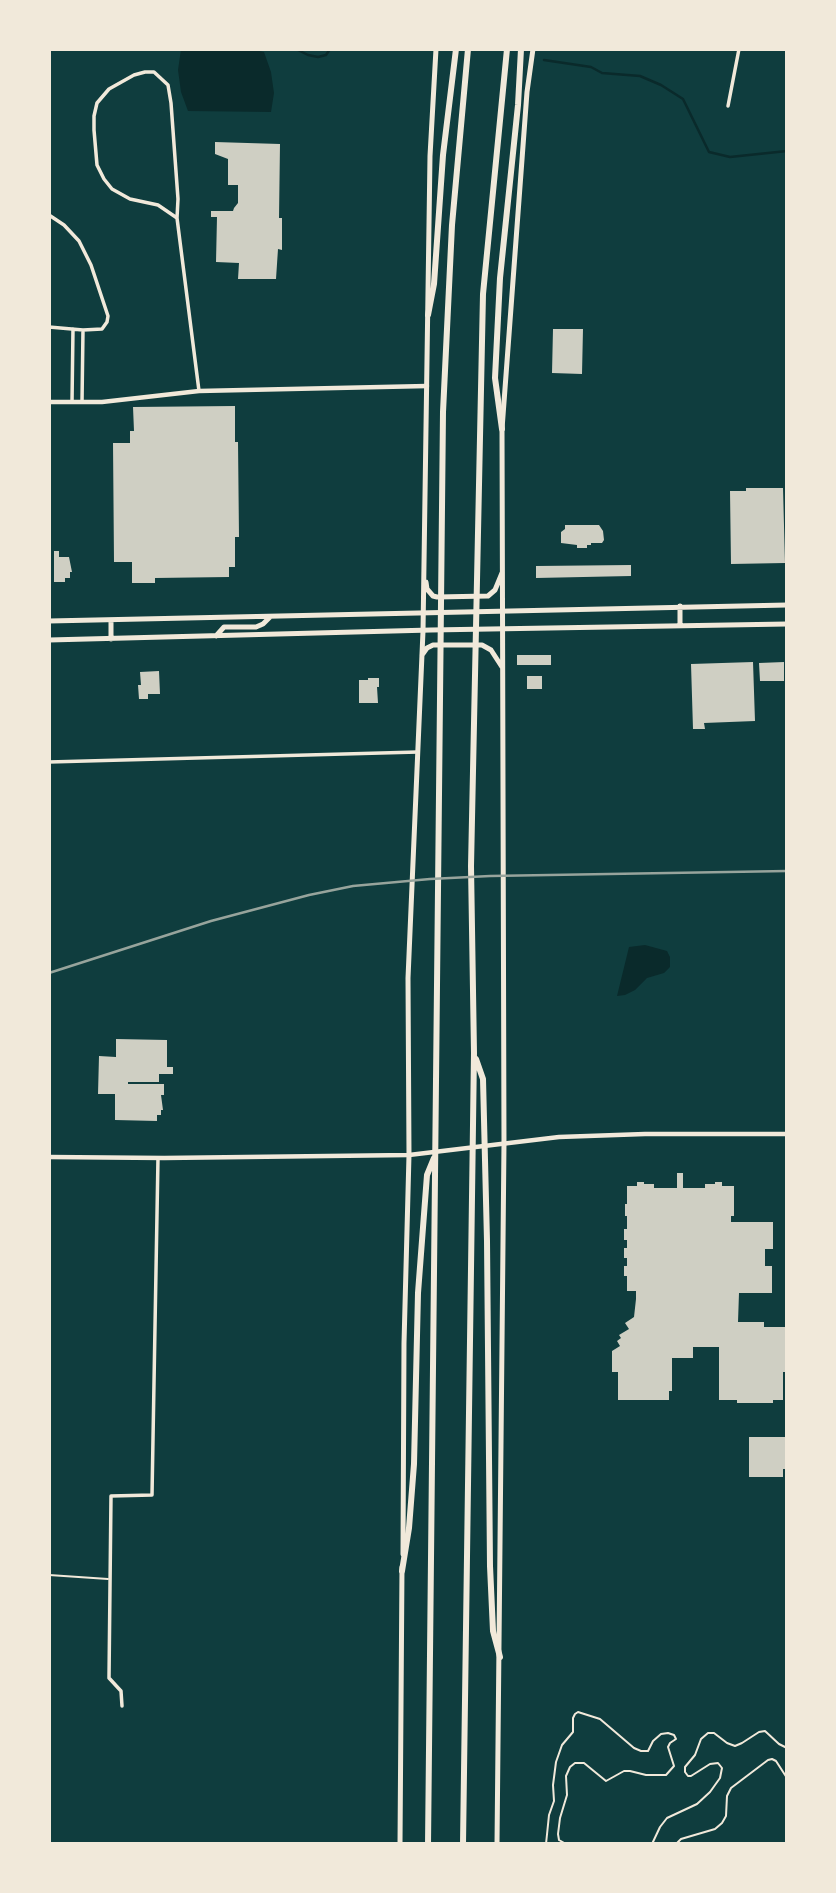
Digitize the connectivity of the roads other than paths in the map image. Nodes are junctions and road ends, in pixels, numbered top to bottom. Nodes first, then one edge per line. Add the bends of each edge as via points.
1 (436, 49) edge
2 (456, 49) edge
3 (468, 49) edge
4 (507, 49) edge
5 (521, 49) edge
6 (533, 49) edge
7 (739, 49) edge
8 (728, 106) dead end
9 (49, 215) edge
10 (177, 218) junction
11 (428, 315) junction
12 (49, 327) edge
13 (73, 329) junction
14 (83, 330) junction
15 (428, 386) junction
16 (198, 391) junction
17 (49, 402) edge
18 (72, 402) junction
19 (82, 402) junction
20 (502, 429) junction
21 (424, 567) junction
22 (503, 570) junction
23 (787, 605) edge
24 (680, 607) junction
25 (503, 611) junction
26 (423, 613) junction
27 (270, 617) junction
28 (111, 620) junction
29 (49, 621) edge
30 (787, 624) edge
31 (680, 626) junction
32 (503, 630) junction
33 (423, 631) junction
34 (216, 636) junction
35 (111, 639) junction
36 (49, 640) edge
37 (422, 655) junction
38 (503, 668) junction
39 (418, 752) junction
40 (49, 762) edge
41 (474, 1053) junction
42 (787, 1134) edge
43 (505, 1143) junction
44 (435, 1154) junction
45 (409, 1155) junction
46 (49, 1157) edge
47 (158, 1158) junction
48 (402, 1571) junction
49 (49, 1575) edge
50 (109, 1579) junction
51 (500, 1657) junction
52 (122, 1706) dead end
53 (400, 1844) edge
54 (428, 1844) edge
55 (463, 1844) edge
56 (497, 1844) edge

1 - 11 main road
2 - 11 highway
3 - 44 highway via 445,358
4 - 41 highway via 482,294 471,866
5 - 20 highway via 499,291 495,378
6 - 20 main road
7 - 8 street
9 - 14 street via 79,241 107,316 102,329
10 - 10 street via 168,85 154,72 134,75 109,89 97,103 97,165 112,189 130,199 158,205
10 - 16 street
11 - 15 main road
12 - 13 street
13 - 14 street
13 - 18 street
14 - 19 street
15 - 16 street
15 - 21 main road
16 - 19 street
17 - 18 street
18 - 19 street
20 - 22 main road
21 - 22 main road via 428,589 437,597 488,596
21 - 26 main road
22 - 25 main road
23 - 24 main road
24 - 25 main road
24 - 31 main road
25 - 26 main road
25 - 32 main road
26 - 27 main road
26 - 33 main road
27 - 28 main road
27 - 34 main road via 256,627 224,627
28 - 29 main road
28 - 35 main road
30 - 31 main road
31 - 32 main road
32 - 33 main road
32 - 38 main road
33 - 34 main road
33 - 37 main road
34 - 35 main road
35 - 36 main road
37 - 38 main road via 433,645 482,645
37 - 39 main road
38 - 43 main road
39 - 40 street
39 - 45 main road via 408,978
41 - 51 highway via 483,1079 490,1566 493,1631
41 - 55 highway
42 - 43 street via 604,1135
43 - 45 street
43 - 51 main road
44 - 48 highway via 427,1175 418,1293 414,1464
44 - 54 highway
45 - 47 street
45 - 48 main road
46 - 47 street
47 - 50 street via 152,1495 111,1496
48 - 53 main road
49 - 50 lane
50 - 52 street via 109,1678 121,1691
51 - 56 main road

